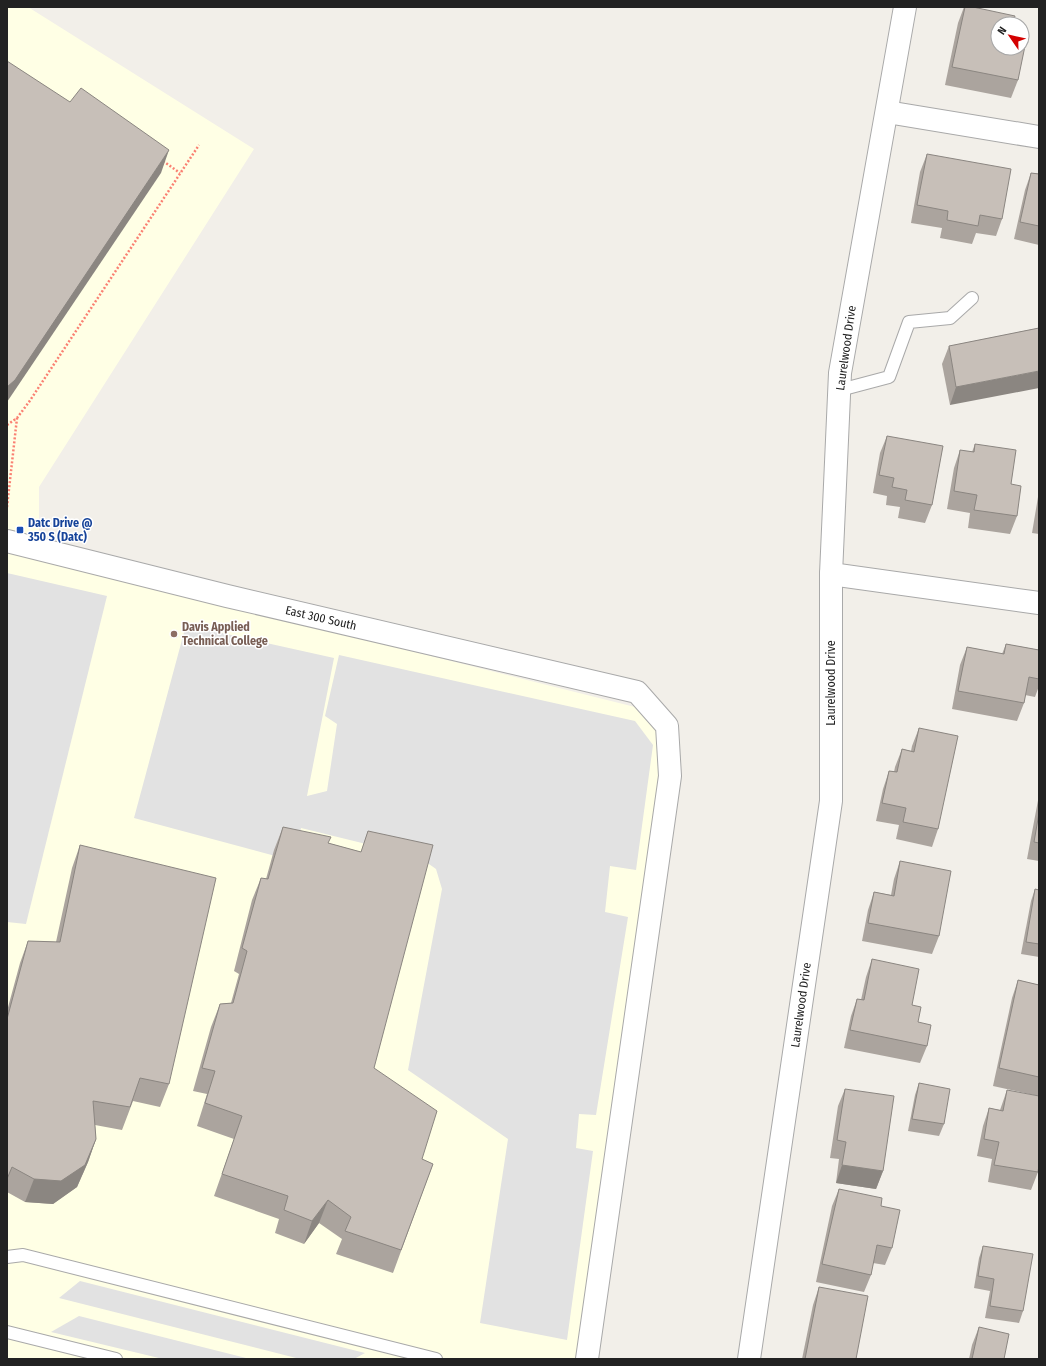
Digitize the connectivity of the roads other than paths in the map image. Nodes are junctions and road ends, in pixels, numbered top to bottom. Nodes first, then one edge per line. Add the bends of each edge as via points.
1 (905, 7) edge
2 (887, 112) junction
3 (1039, 137) edge
4 (972, 298) dead end
5 (840, 390) junction
6 (7, 541) edge
7 (831, 574) junction
8 (1039, 603) edge
9 (7, 1258) edge
10 (7, 1332) edge
11 (116, 1359) edge
12 (436, 1359) edge
13 (587, 1359) edge
14 (749, 1359) edge

1 - 2 street, Laurelwood Drive
2 - 3 street
2 - 5 street, Laurelwood Drive via 840,373
4 - 5 lane via 950,318 909,322 889,377
5 - 7 street, Laurelwood Drive
6 - 13 street, East 300 South via 227,596 636,692 667,726 670,776
7 - 8 street
7 - 14 street, Laurelwood Drive via 831,802
9 - 12 lane via 24,1255
10 - 11 lane

